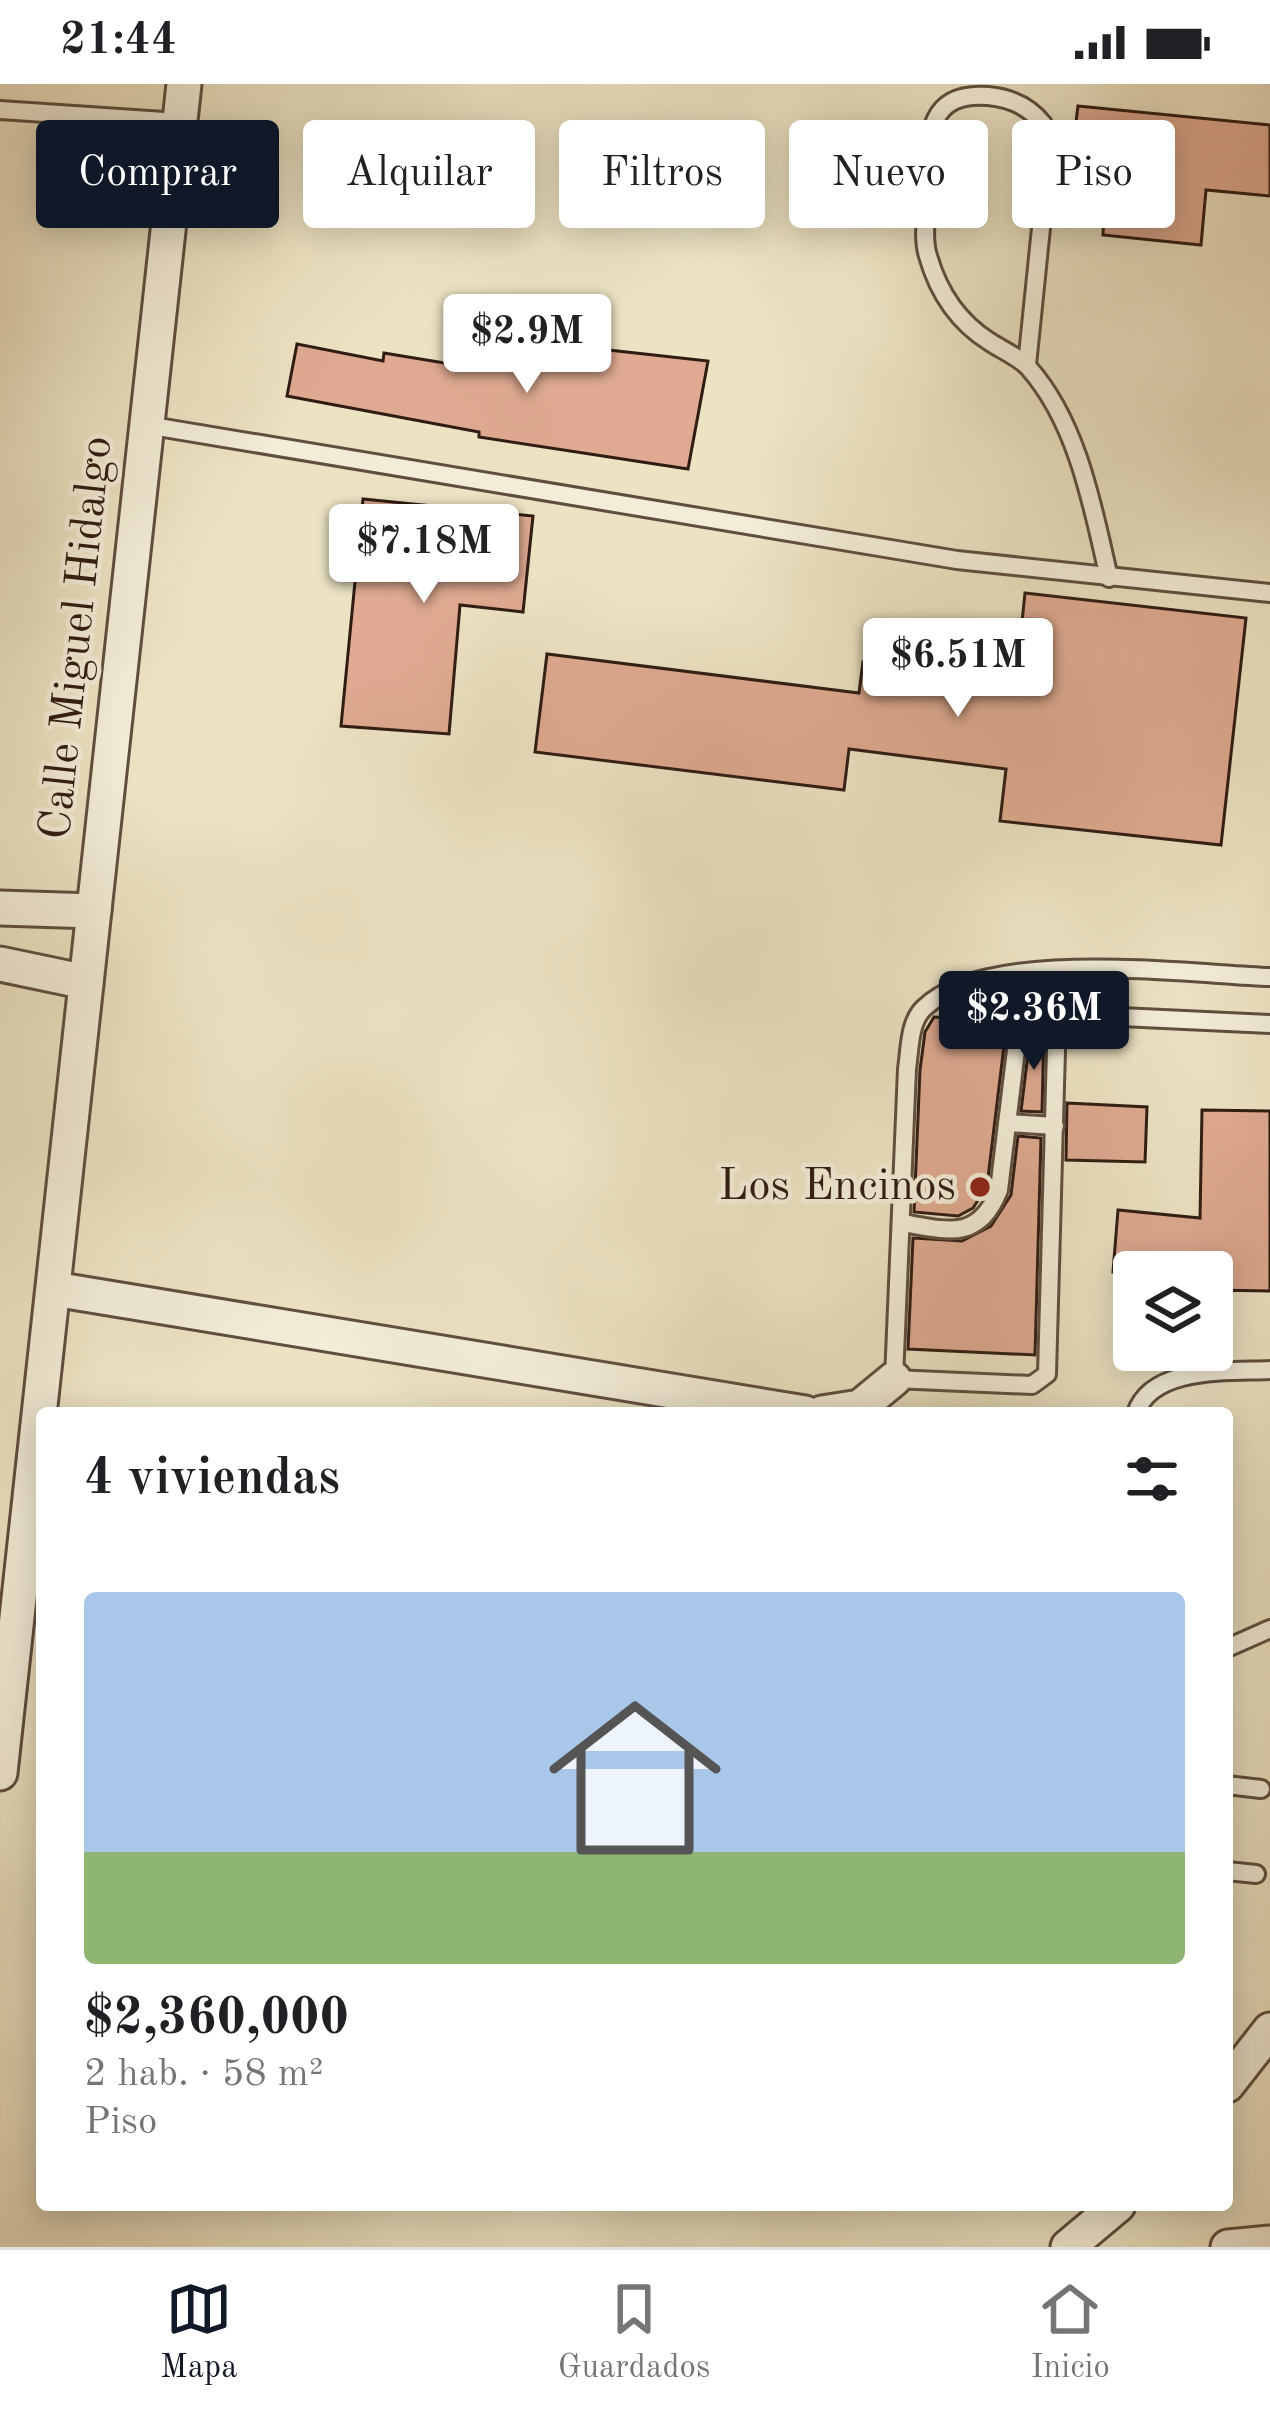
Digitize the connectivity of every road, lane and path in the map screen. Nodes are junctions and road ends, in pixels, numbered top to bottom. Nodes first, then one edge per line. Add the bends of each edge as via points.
1 (184, 84) edge
2 (0, 110) edge
3 (149, 120) edge
4 (179, 120) edge
5 (167, 228) edge
6 (1027, 365) junction
7 (146, 424) junction
8 (1109, 578) junction
9 (1270, 593) edge
10 (5, 909) edge
11 (94, 910) junction
12 (2, 964) edge
13 (1270, 977) edge
14 (86, 982) junction
15 (1057, 1014) junction
16 (1270, 1024) edge
17 (1007, 1123) junction
18 (1055, 1126) junction
19 (903, 1223) junction
20 (54, 1289) junction
21 (1270, 1370) edge
22 (894, 1379) junction
23 (41, 1407) edge
24 (769, 1407) edge
25 (855, 1407) edge
26 (1138, 1407) edge
27 (36, 1456) edge
28 (0, 1471) edge
29 (34, 1475) junction
30 (1270, 1629) edge
31 (1233, 1645) edge
32 (0, 1774) edge
33 (1233, 1786) edge
34 (1261, 1789) dead end
35 (1233, 1872) edge
36 (1256, 1874) dead end
37 (1270, 2030) edge
38 (1233, 2077) edge
39 (1111, 2211) edge
40 (1270, 2243) edge
41 (1068, 2247) edge
42 (1228, 2247) edge

1 - 4 street, Calle Miguel Hidalgo
2 - 3 lane
5 - 7 street, Calle Miguel Hidalgo
6 - 6 lane via 975,333 944,297 926,250 928,136 936,116 971,95 1023,105 1043,124 1045,189
6 - 8 lane via 1087,483
7 - 8 lane via 957,560
7 - 11 street, Calle Miguel Hidalgo
8 - 9 lane
10 - 11 street
10 - 12 street
11 - 14 street, Calle Miguel Hidalgo
12 - 14 street
13 - 19 lane via 1039,969 946,992 921,1010 913,1028
14 - 20 street, Calle Miguel Hidalgo
15 - 16 lane
15 - 17 lane via 1019,1019
15 - 18 lane
17 - 18 lane
17 - 19 lane via 999,1190 982,1221 959,1230
18 - 22 lane via 1047,1374 1032,1385
19 - 22 lane
20 - 23 street, Calle Miguel Hidalgo
20 - 24 street
21 - 26 lane via 1163,1381
22 - 25 street
27 - 29 street, Calle Miguel Hidalgo
28 - 29 street
29 - 32 street, Calle Miguel Hidalgo
30 - 31 lane
33 - 34 lane
35 - 36 lane
37 - 38 street
39 - 41 street
40 - 42 street

